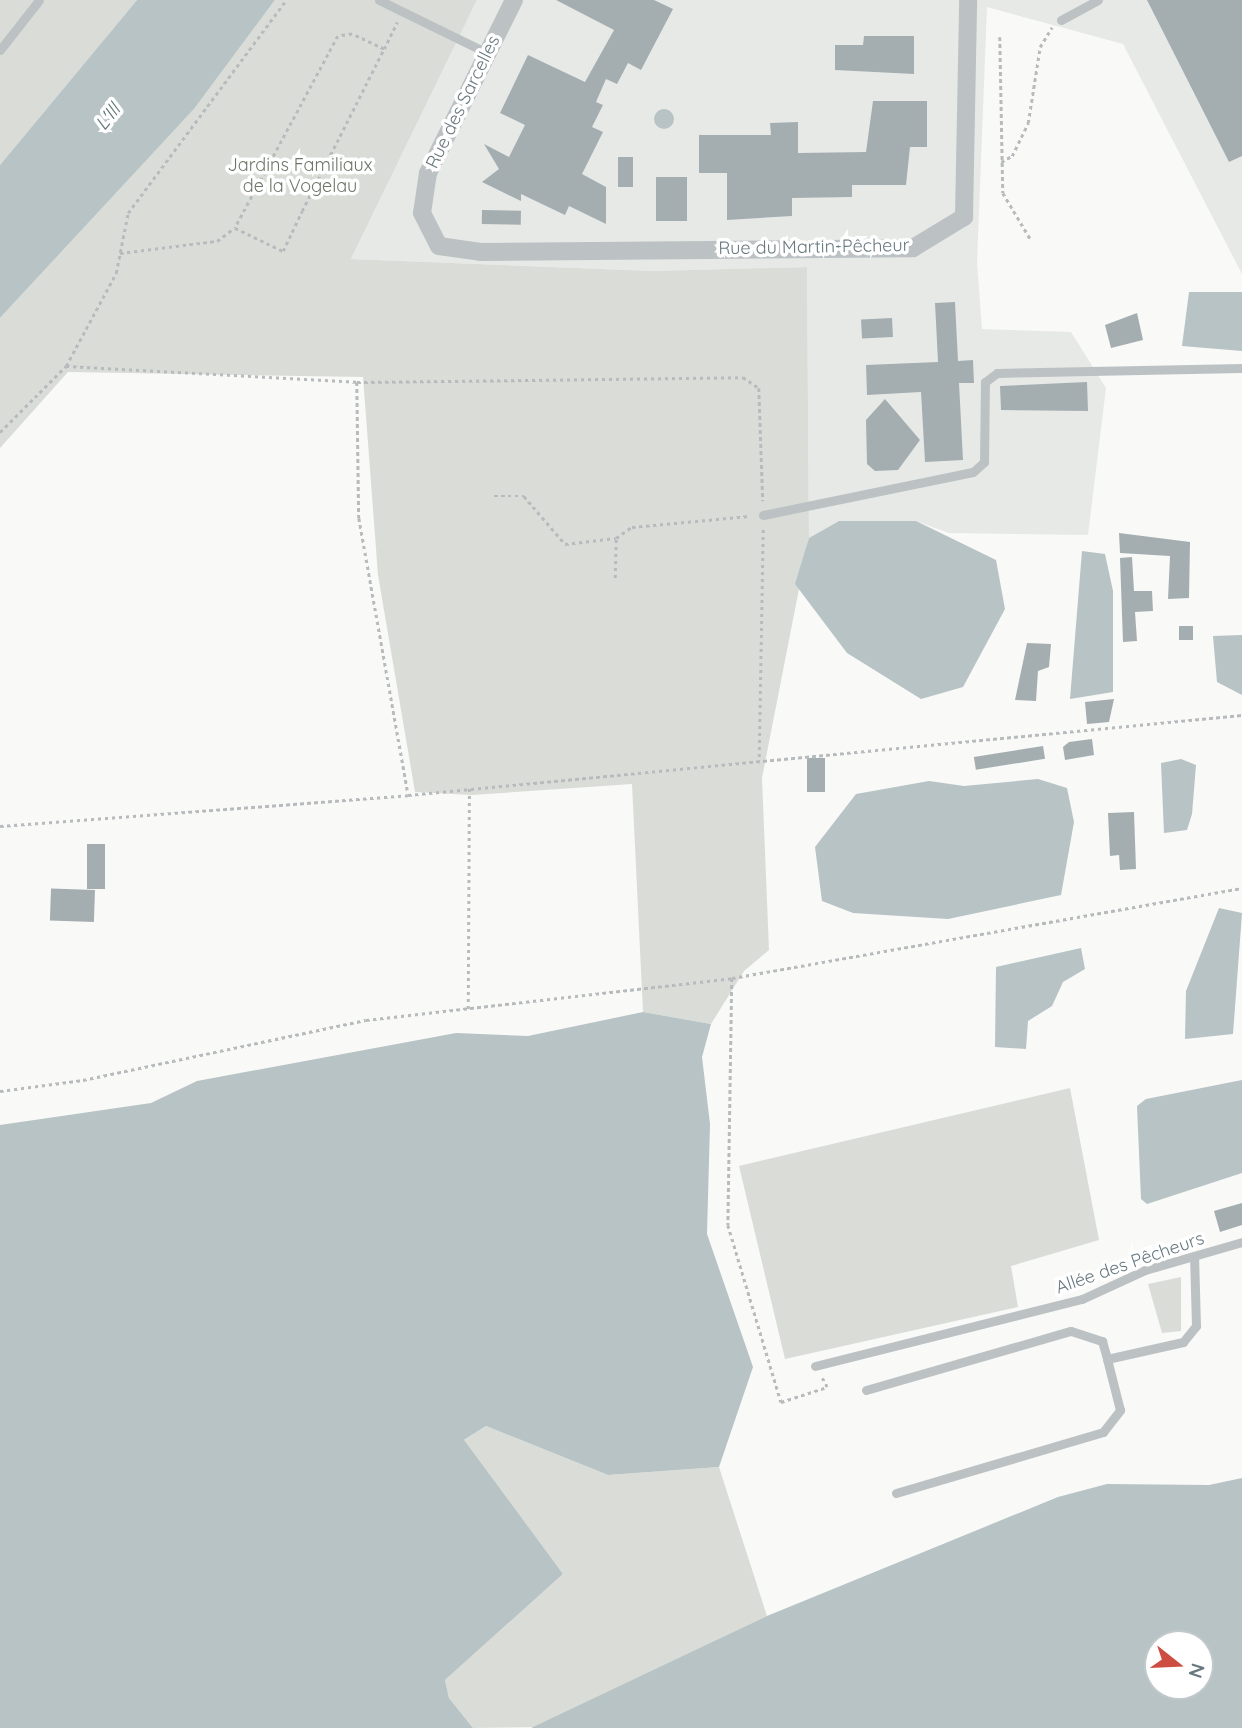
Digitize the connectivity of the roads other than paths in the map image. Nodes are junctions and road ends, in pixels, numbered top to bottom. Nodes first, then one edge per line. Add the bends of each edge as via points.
1 (39, 0) edge
2 (379, 0) edge
3 (514, 0) edge
4 (968, 0) edge
5 (1098, 0) edge
6 (1061, 20) road end
7 (0, 50) edge
8 (487, 53) junction
9 (439, 246) joint
10 (1242, 368) edge
11 (763, 514) road end
12 (1242, 1242) edge
13 (1194, 1255) junction
14 (1107, 1359) junction
15 (815, 1366) road end
16 (866, 1390) dead end
17 (896, 1493) dead end

1 - 7 lane
2 - 8 lane
3 - 8 street, Rue des Sarcelles
4 - 9 street, Rue du Martin-Pêcheur via 964,217 913,248 481,252
5 - 6 lane
8 - 9 street, Rue des Sarcelles via 428,173 422,213
10 - 11 lane via 997,373 985,382 984,462 973,472
12 - 13 lane, Allée des Pêcheurs
13 - 14 lane via 1196,1326 1183,1342
13 - 15 lane, Allée des Pêcheurs via 1028,1312
14 - 16 lane via 1102,1341 1071,1331
14 - 17 lane via 1120,1410 1103,1432

